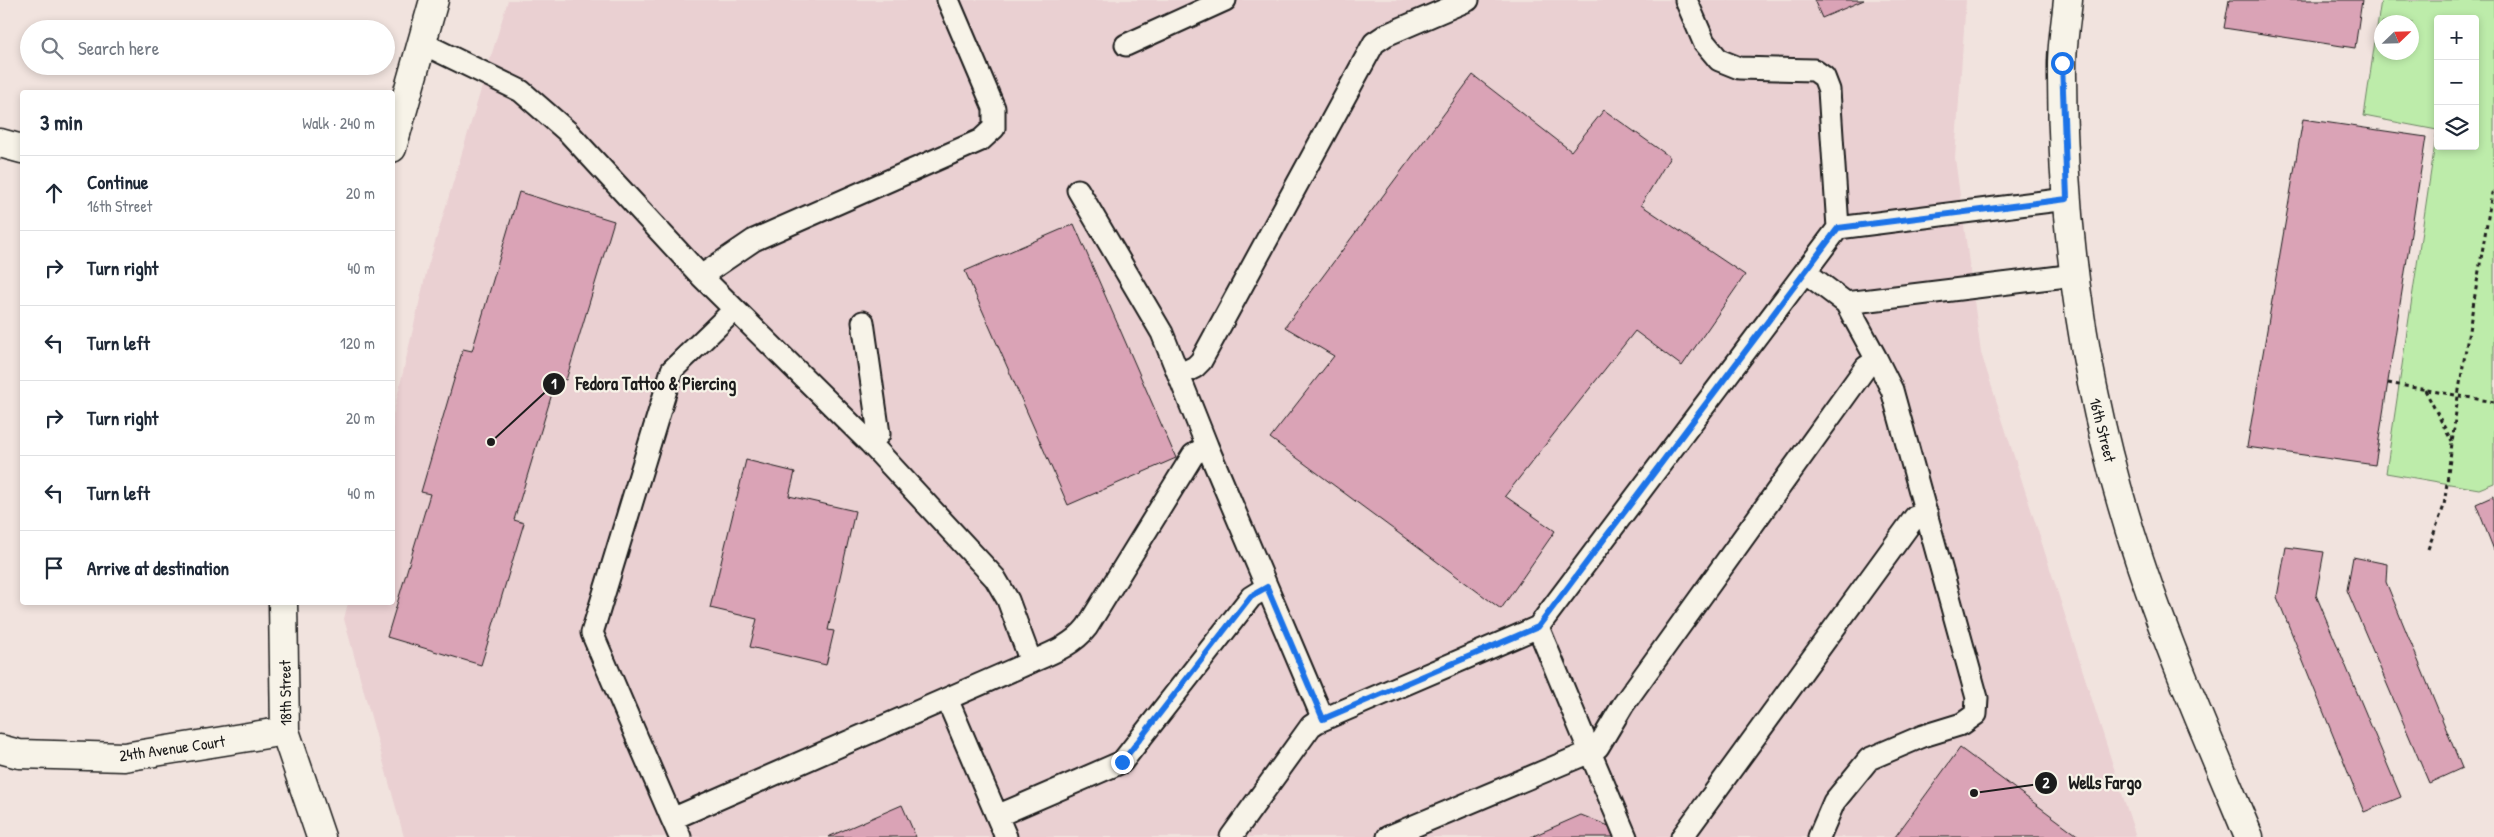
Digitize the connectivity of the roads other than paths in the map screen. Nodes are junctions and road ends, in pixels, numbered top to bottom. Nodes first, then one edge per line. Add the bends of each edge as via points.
1 (434, 0) edge
2 (948, 0) edge
3 (1225, 0) edge
4 (1468, 0) edge
5 (1686, 0) edge
6 (2068, 0) edge
7 (422, 43) junction
8 (1126, 45) dead end
9 (395, 138) edge
10 (0, 143) edge
11 (20, 149) edge
12 (1078, 190) dead end
13 (2067, 199) junction
14 (1838, 228) junction
15 (1805, 272) junction
16 (2075, 275) junction
17 (701, 276) junction
18 (1846, 303) junction
19 (734, 310) junction
20 (863, 322) dead end
21 (1877, 360) junction
22 (1179, 376) junction
23 (870, 443) junction
24 (1208, 446) junction
25 (1927, 514) junction
26 (1267, 587) junction
27 (283, 605) edge
28 (1538, 627) junction
29 (1031, 662) junction
30 (946, 699) junction
31 (1323, 719) junction
32 (285, 731) junction
33 (0, 749) edge
34 (1590, 752) junction
35 (998, 816) junction
36 (676, 828) edge
37 (321, 837) edge
38 (1006, 837) edge
39 (1231, 837) edge
40 (1388, 837) edge
41 (1626, 837) edge
42 (1682, 837) edge
43 (1819, 837) edge
44 (2249, 837) edge

1 - 7 main road
2 - 17 lane via 994,108 994,128 981,140 754,240
3 - 8 lane
4 - 22 lane via 1386,35 1374,44 1201,361
5 - 14 lane via 1704,42 1719,60 1739,68 1814,70 1824,77 1829,90
6 - 13 main road, 16th Street via 2062,63
7 - 9 main road
7 - 17 lane via 520,91 568,132
10 - 11 main road
12 - 22 lane via 1162,333
13 - 14 lane
13 - 16 main road, 16th Street
14 - 15 lane
15 - 18 lane
15 - 28 lane
16 - 18 lane
16 - 44 main road, 16th Street via 2085,351 2097,408 2140,560 2171,648
17 - 19 lane
18 - 21 lane
19 - 23 lane
19 - 36 lane via 672,370 592,633
20 - 23 lane via 879,434
21 - 25 lane via 1892,390
21 - 34 lane via 1866,367 1623,705 1598,747
22 - 24 lane
23 - 29 lane via 995,578 1008,600
24 - 26 lane
24 - 29 lane via 1192,455 1088,627 1066,646
25 - 42 lane via 1915,517
25 - 43 lane via 1977,698 1976,714 1962,724 1923,736 1869,759 1834,802
26 - 31 lane
26 - 35 lane via 1251,596 1122,762
27 - 32 main road, 18th Street
28 - 31 lane
28 - 34 lane
29 - 30 lane
30 - 35 lane
30 - 36 lane
31 - 39 lane via 1311,726
32 - 33 main road, 24th Avenue Court via 124,758 19,754
32 - 37 main road, 18th Street
34 - 40 lane
34 - 41 lane
35 - 38 lane

